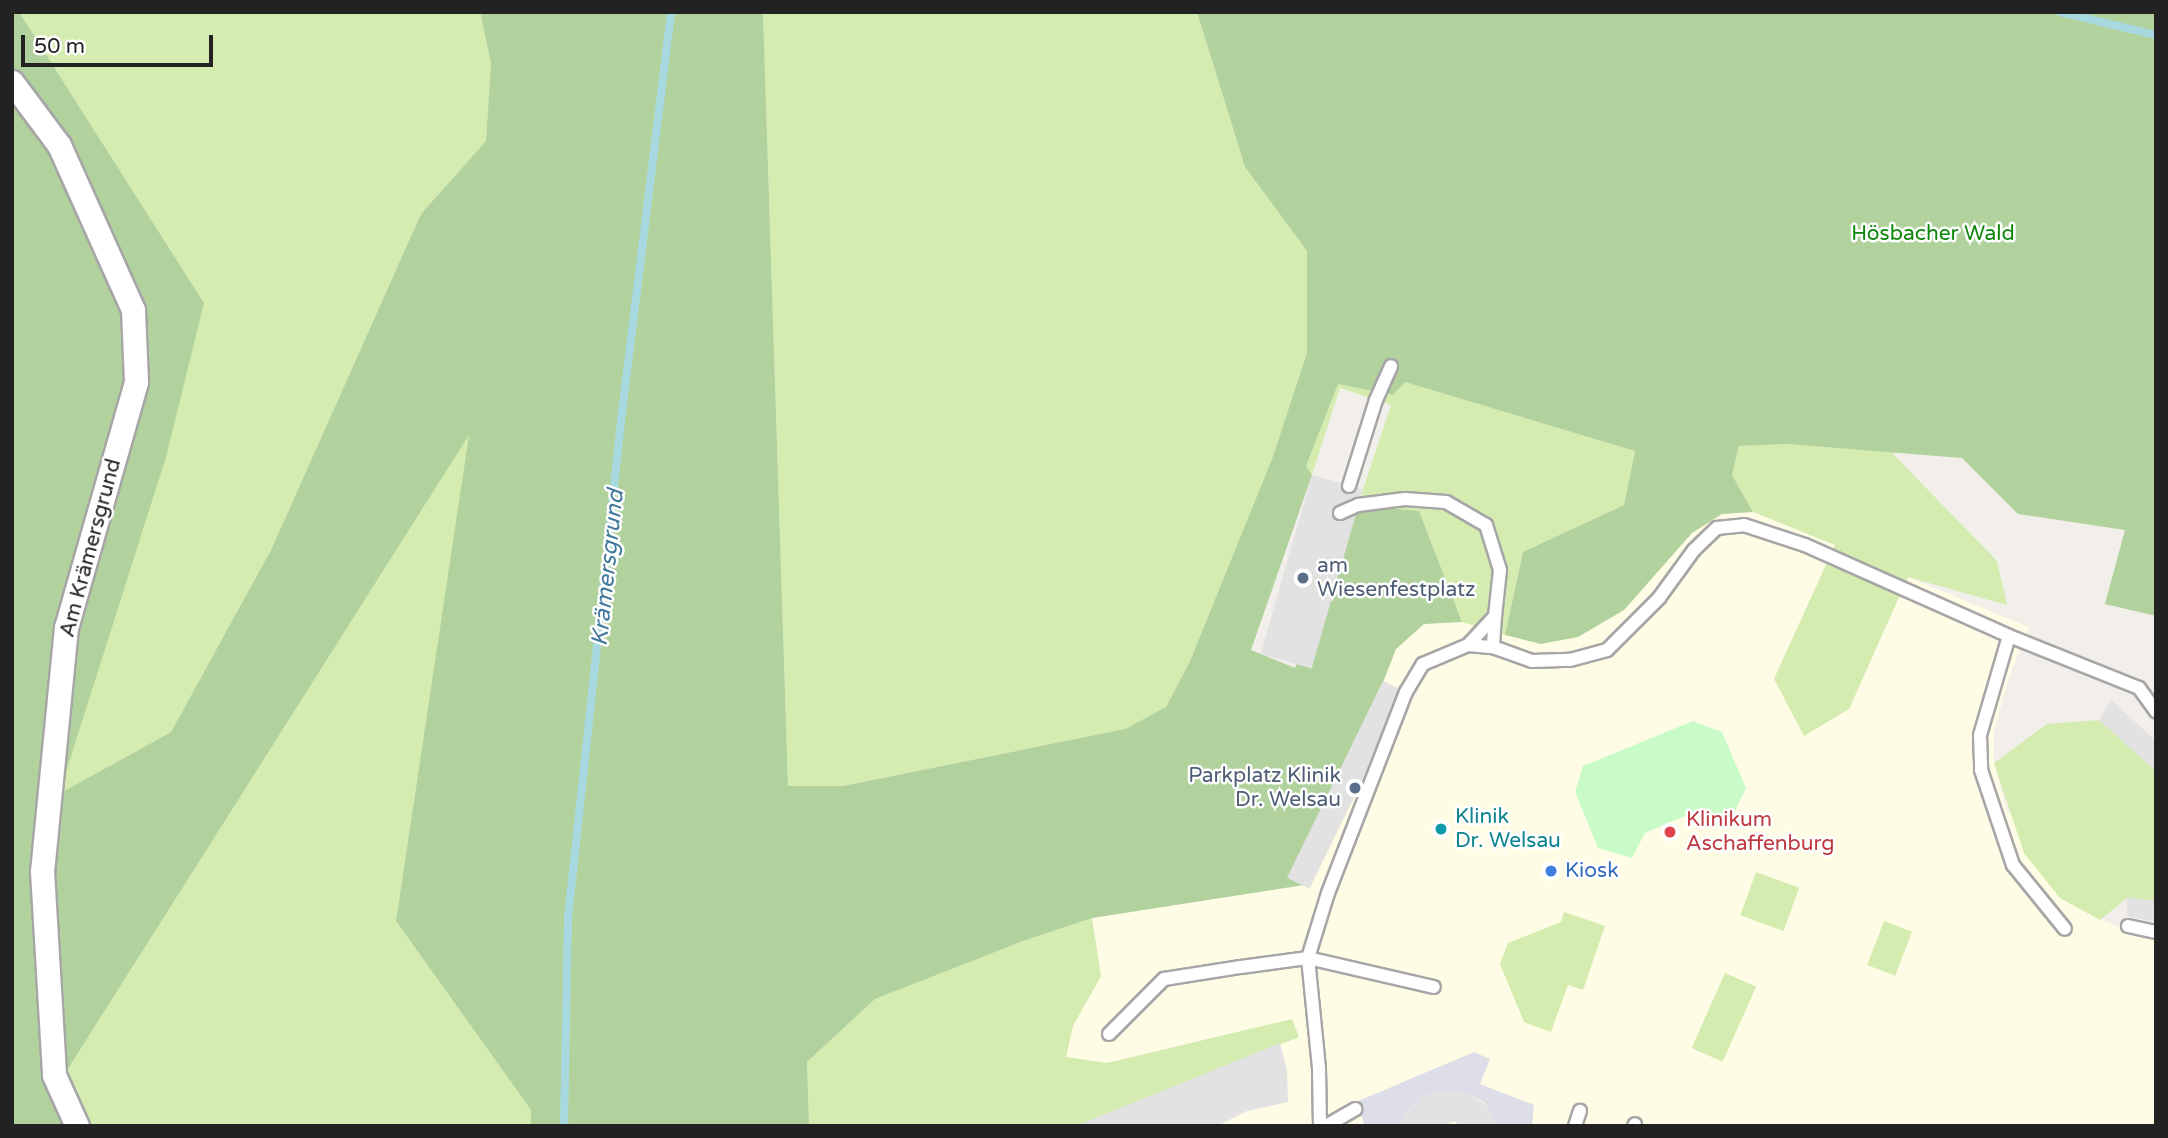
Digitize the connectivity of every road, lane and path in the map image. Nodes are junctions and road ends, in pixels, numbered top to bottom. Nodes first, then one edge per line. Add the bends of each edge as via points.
1 (12, 82) edge
2 (1391, 366) dead end
3 (1349, 486) dead end
4 (1340, 513) dead end
5 (1495, 616) junction
6 (2009, 636) junction
7 (1468, 645) junction
8 (1493, 647) junction
9 (2139, 688) junction
10 (2156, 694) edge
11 (2156, 711) edge
12 (2128, 926) dead end
13 (2065, 929) dead end
14 (2156, 932) edge
15 (1308, 958) junction
16 (1434, 987) dead end
17 (1109, 1034) dead end
18 (1356, 1109) dead end
19 (1580, 1111) dead end
20 (77, 1126) edge
21 (1320, 1126) edge
22 (1326, 1126) edge
23 (1575, 1126) edge

1 - 20 street, Am Krämersgrund via 59,145 133,310 136,382 66,627 42,872 54,1075
2 - 3 lane
4 - 5 lane via 1358,505 1405,499 1447,502 1486,526 1500,570
5 - 7 lane
5 - 8 lane
6 - 8 lane via 1805,545 1744,525 1717,528 1607,650 1570,660 1532,661
6 - 9 lane
6 - 13 lane via 1980,735 1981,770 2013,865
7 - 8 lane
7 - 15 lane via 1423,664 1406,692 1328,893
9 - 10 lane
9 - 11 lane
12 - 14 lane
15 - 16 lane
15 - 17 lane via 1164,979
15 - 21 lane
18 - 22 lane
19 - 23 lane

